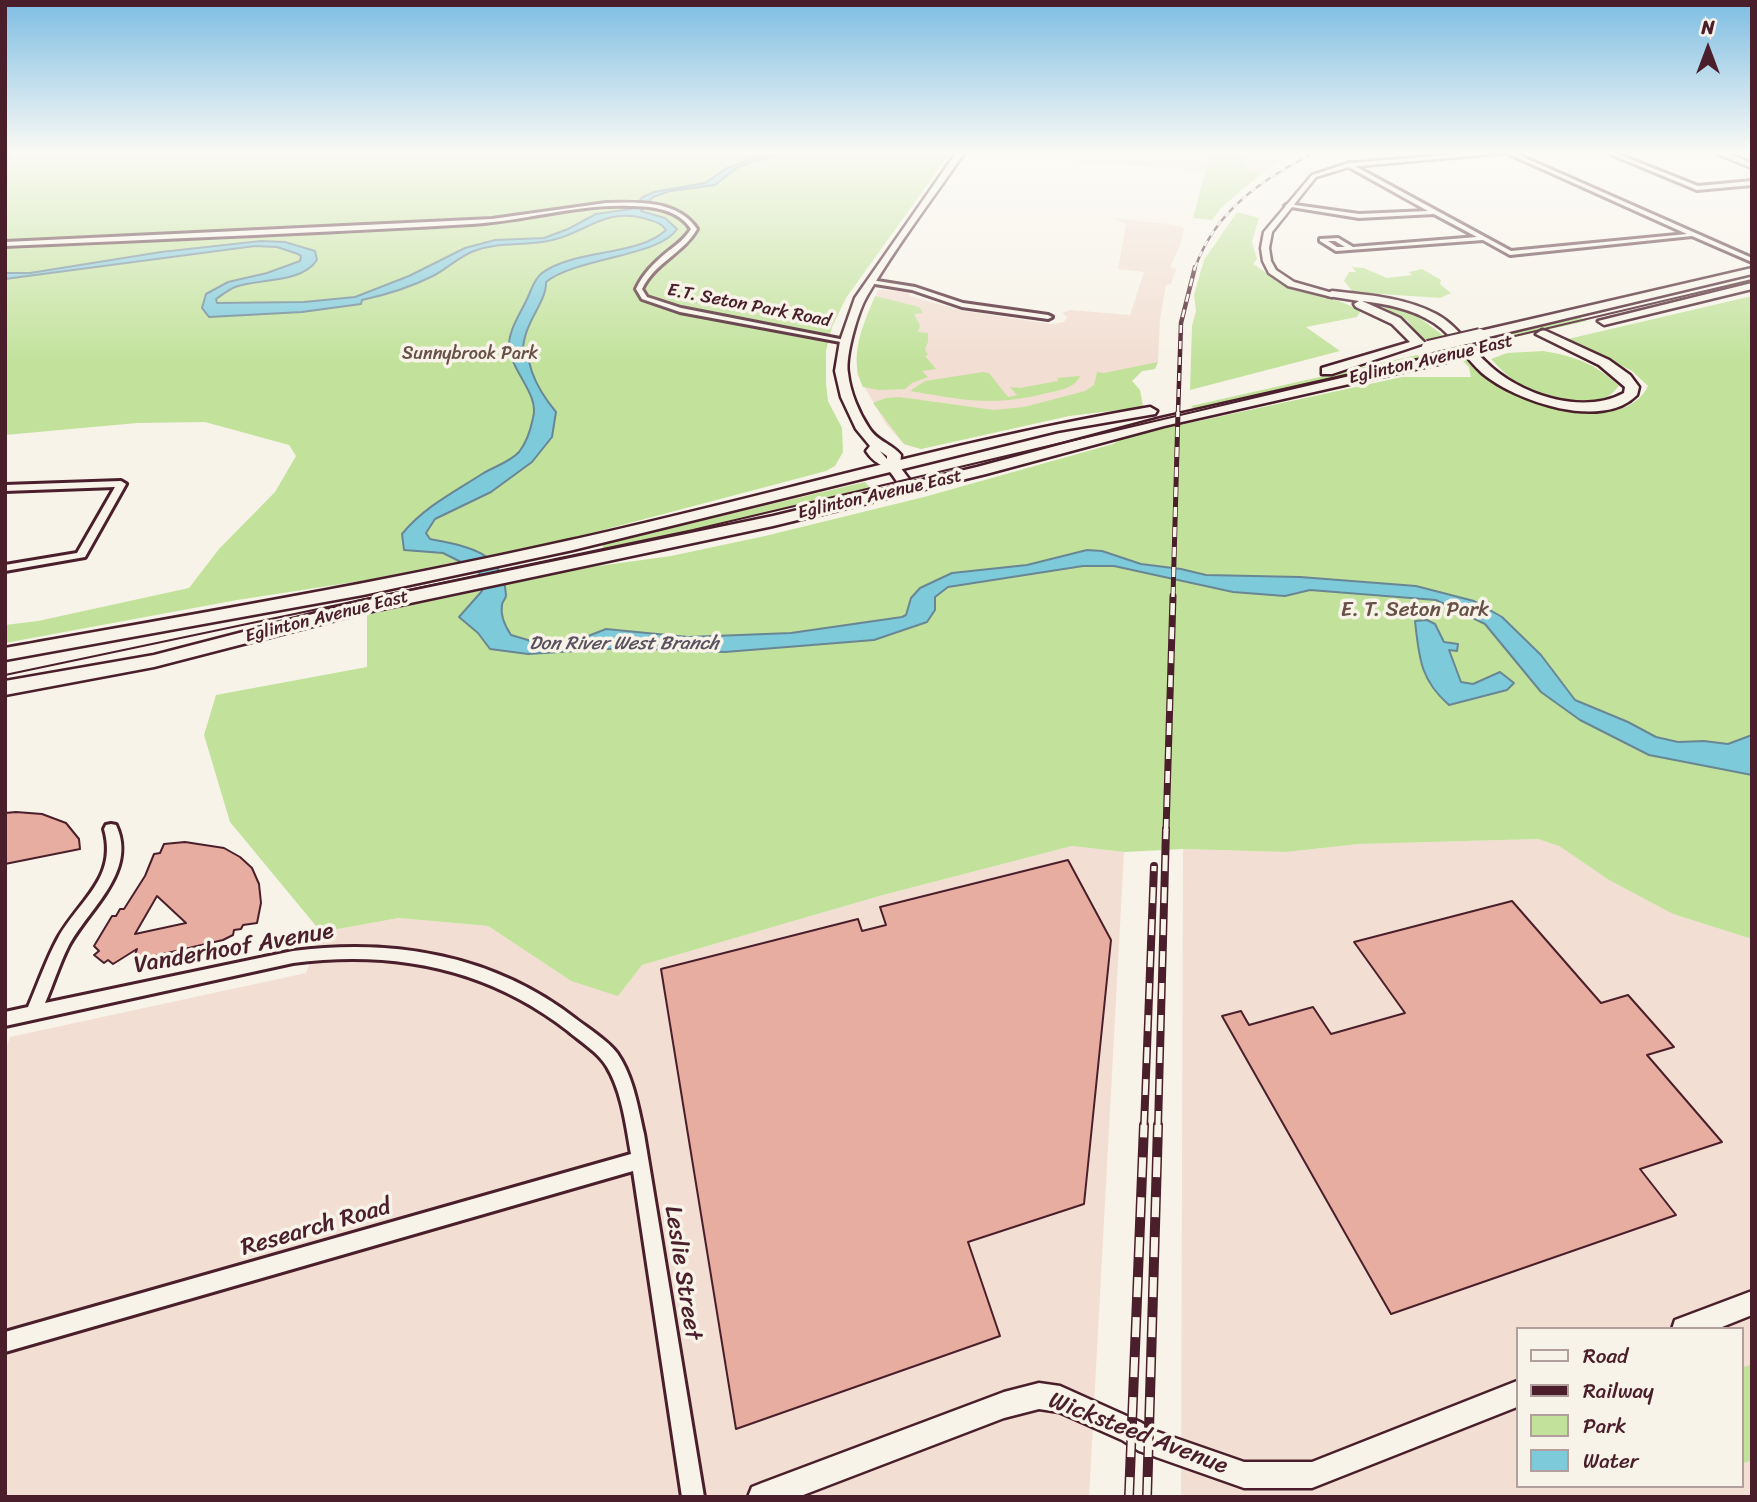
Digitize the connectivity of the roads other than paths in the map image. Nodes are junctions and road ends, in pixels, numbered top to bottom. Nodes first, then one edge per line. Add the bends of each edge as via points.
1 (448, 223) edge
2 (691, 223) edge
3 (912, 223) edge
4 (1275, 223) edge
5 (1453, 223) edge
6 (1666, 223) edge
7 (1690, 234) junction
8 (1482, 239) junction
9 (5, 244) edge
10 (1352, 249) dead end
11 (1752, 260) edge
12 (1752, 271) edge
13 (871, 282) junction
14 (1752, 286) edge
15 (1332, 294) junction
16 (1048, 317) dead end
17 (1590, 324) dead end
18 (1566, 329) dead end
19 (1542, 334) junction
20 (846, 341) junction
21 (1481, 342) junction
22 (1327, 370) junction
23 (893, 467) junction
24 (908, 487) junction
25 (5, 488) edge
26 (574, 553) junction
27 (5, 568) edge
28 (363, 599) junction
29 (5, 654) edge
30 (5, 688) edge
31 (111, 829) dead end
32 (33, 1012) junction
33 (5, 1018) edge
34 (612, 1060) joint
35 (640, 1160) junction
36 (1752, 1303) edge
37 (1689, 1327) edge
38 (5, 1342) edge
39 (1516, 1394) edge
40 (693, 1497) edge
41 (762, 1497) edge

1 - 9 street, E.T. Seton Park Road
2 - 20 street, E.T. Seton Park Road via 691,236 648,272 639,289 644,298 680,310
3 - 13 main road
4 - 15 street via 1265,243 1269,269 1290,284
5 - 8 street
6 - 7 street
7 - 8 street via 1510,253
7 - 11 street
8 - 10 street
12 - 21 main road, Eglinton Avenue East
13 - 16 street via 914,288 962,305
13 - 20 main road via 860,298
14 - 17 main road
15 - 19 main road via 1397,303 1431,315 1489,373 1533,397 1589,406 1614,404 1630,396 1632,387 1614,369
15 - 22 main road via 1396,321 1419,342
18 - 19 main road, Eglinton Avenue East
19 - 21 main road, Eglinton Avenue East
20 - 23 main road via 841,371 847,397 877,446 873,451
21 - 22 main road, Eglinton Avenue East, bridge via 1428,347
21 - 24 main road, Eglinton Avenue East via 1441,359 1161,422
22 - 23 main road, Eglinton Avenue East
23 - 24 main road
23 - 26 main road, Eglinton Avenue East
24 - 26 main road, Eglinton Avenue East via 773,521
25 - 27 street via 121,484 81,555
26 - 28 main road, Eglinton Avenue East
28 - 29 main road, Eglinton Avenue East
28 - 30 main road, Eglinton Avenue East via 154,661
31 - 32 street via 116,855 108,875 64,941
32 - 33 street, Vanderhoof Avenue
32 - 34 street, Vanderhoof Avenue via 316,952 404,955 486,976 528,996 565,1017
34 - 35 street, Leslie Street
35 - 38 street, Research Road
35 - 40 street, Leslie Street
36 - 37 street
39 - 41 street, Wicksteed Avenue via 1312,1475 1244,1475 1148,1442 1060,1399 1039,1395

